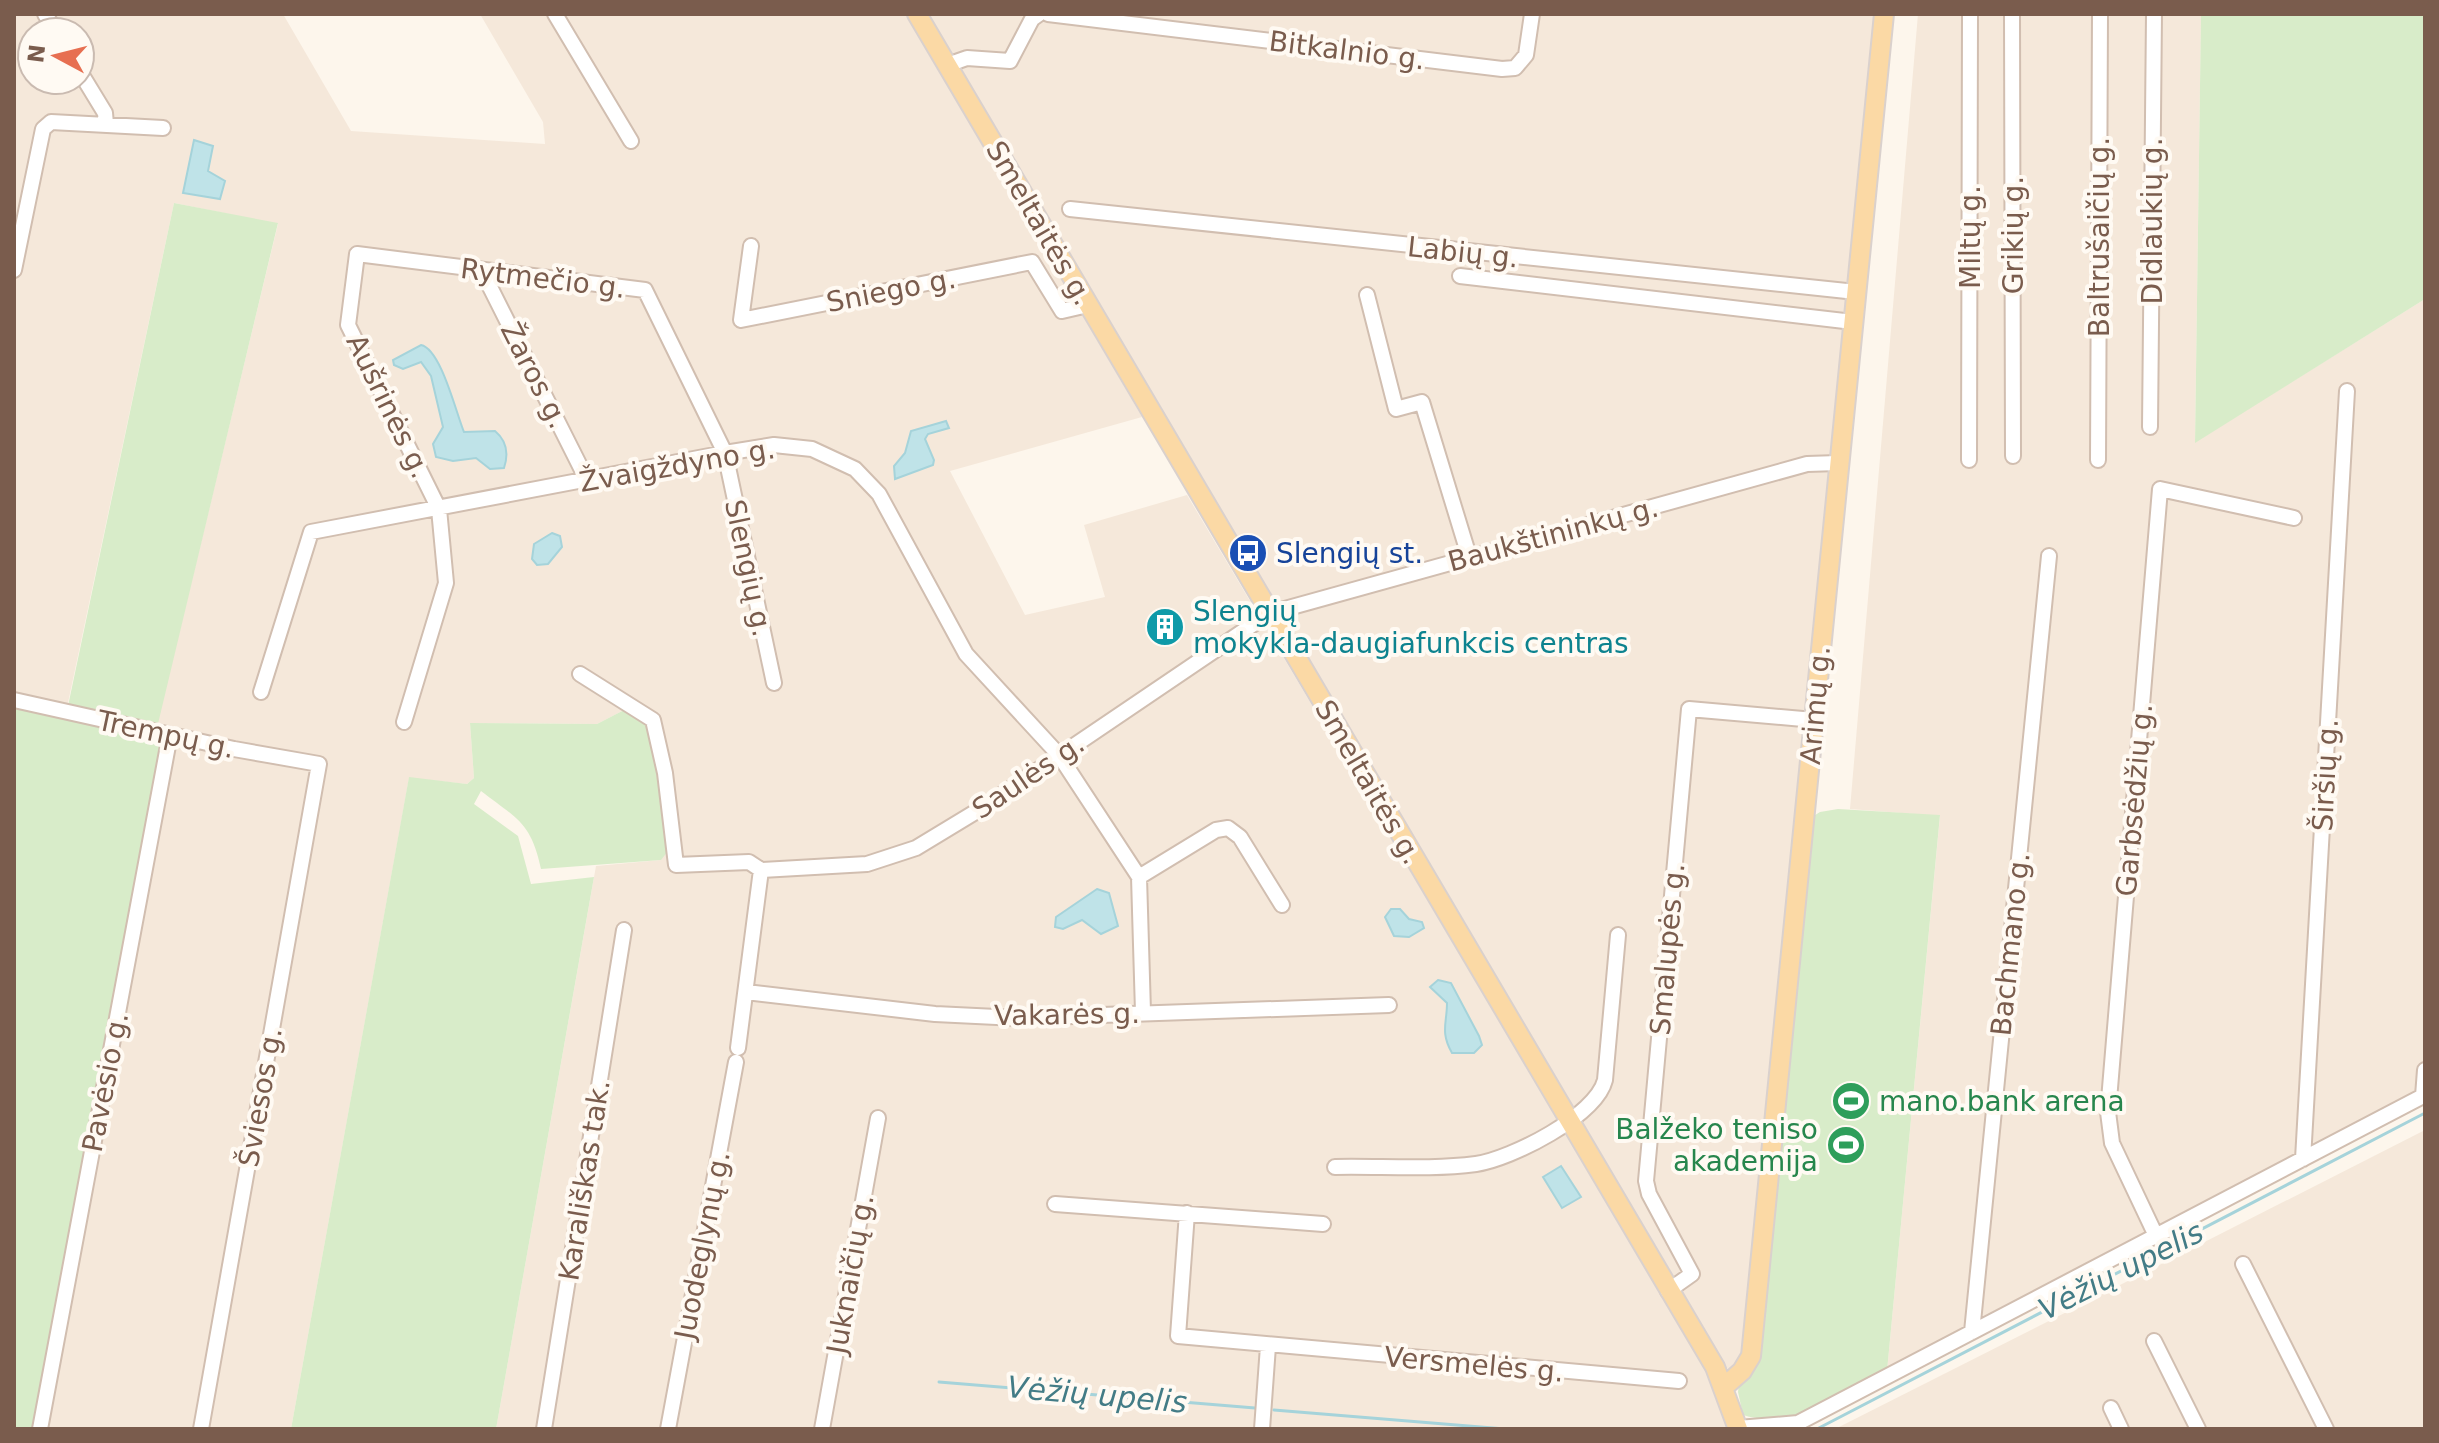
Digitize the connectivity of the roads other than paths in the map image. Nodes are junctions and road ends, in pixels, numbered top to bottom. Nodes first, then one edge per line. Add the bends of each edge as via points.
1 (555, 14) edge
2 (917, 14) edge
3 (1039, 14) edge
4 (1048, 14) edge
5 (1532, 14) edge
6 (1884, 14) edge
7 (1970, 14) edge
8 (2012, 14) edge
9 (2100, 14) edge
10 (2154, 14) edge
11 (947, 65) junction
12 (95, 96) edge
13 (106, 124) junction
14 (163, 128) dead end
15 (631, 141) dead end
16 (1070, 209) dead end
17 (751, 246) dead end
18 (357, 254) joint
19 (14, 270) edge
20 (482, 271) junction
21 (1460, 276) dead end
22 (1856, 292) junction
23 (1367, 295) dead end
24 (1088, 305) junction
25 (1853, 322) junction
26 (2347, 391) dead end
27 (2150, 427) dead end
28 (725, 453) junction
29 (2013, 456) dead end
30 (1969, 460) dead end
31 (2098, 460) dead end
32 (1838, 463) junction
33 (587, 480) junction
34 (439, 509) junction
35 (2294, 518) dead end
36 (1469, 556) junction
37 (2049, 556) dead end
38 (1270, 613) junction
39 (580, 674) dead end
40 (774, 683) dead end
41 (261, 692) dead end
42 (14, 700) edge
43 (1814, 720) junction
44 (404, 722) dead end
45 (170, 735) junction
46 (1059, 755) junction
47 (319, 764) joint
48 (761, 870) junction
49 (1139, 877) junction
50 (1282, 905) dead end
51 (624, 930) dead end
52 (1618, 935) dead end
53 (746, 992) junction
54 (1389, 1005) dead end
55 (1143, 1012) junction
56 (2425, 1070) edge
57 (2424, 1095) edge
58 (878, 1118) dead end
59 (1568, 1122) junction
60 (2303, 1159) junction
61 (1335, 1167) dead end
62 (1055, 1204) dead end
63 (1187, 1213) junction
64 (1323, 1224) dead end
65 (2157, 1238) junction
66 (2243, 1264) dead end
67 (1668, 1291) junction
68 (1972, 1332) junction
69 (2154, 1341) dead end
70 (1268, 1346) junction
71 (1679, 1381) dead end
72 (1725, 1386) junction
73 (2111, 1408) dead end
74 (40, 1429) edge
75 (201, 1429) edge
76 (544, 1429) edge
77 (668, 1429) edge
78 (822, 1429) edge
79 (1262, 1429) edge
80 (1738, 1429) edge
81 (2121, 1429) edge
82 (2198, 1429) edge
83 (2326, 1429) edge

1 - 15 street
2 - 11 main road, Smeltaitės g.
3 - 11 street via 1010,61 967,58
4 - 5 street, Bitkalnio g. via 1502,69 1515,68 1526,55
6 - 22 main road, Arimų g.
7 - 30 street, Miltų g.
8 - 29 street, Grikių g.
9 - 31 street, Baltrušaičių g.
10 - 27 street, Didlaukių g.
11 - 24 main road, Smeltaitės g.
12 - 13 street
13 - 14 street
13 - 19 street via 51,122 43,129
16 - 22 street, Labių g.
17 - 24 street, Sniego g. via 741,320 1032,262 1062,311
18 - 20 street, Rytmečio g.
18 - 34 street, Aušrinės g. via 348,325
20 - 28 street, Rytmečio g. via 645,290
20 - 33 street, Žaros g.
21 - 25 street
22 - 25 main road, Arimų g.
23 - 36 street via 1396,409 1422,402
24 - 38 main road, Smeltaitės g.
25 - 32 main road, Arimų g.
26 - 60 street, Širšių g.
28 - 33 street, Žvaigždyno g.
28 - 40 street, Slengių g.
28 - 46 street, Žvaigždyno g. via 774,445 812,449 866,477 966,654
32 - 36 street, Baukštininkų g. via 1807,464
32 - 43 main road, Arimų g.
33 - 34 street, Žvaigždyno g.
34 - 41 street, Žvaigždyno g. via 311,532
34 - 44 street via 446,583
35 - 65 street, Garbsėdžių g. via 2160,489 2108,1112 2112,1143
36 - 38 street, Baukštininkų g.
37 - 68 street, Bachmano g.
38 - 46 street, Saulės g.
38 - 59 main road, Smeltaitės g.
39 - 48 street, Saulės g. via 653,720 676,865 749,862
42 - 45 street, Trempų g.
43 - 67 street, Smalupės g. via 1689,709 1646,1181 1692,1274
43 - 72 main road, Arimų g. via 1751,1356
45 - 47 street, Trempų g.
45 - 74 street, Pavėsio g.
46 - 48 street, Saulės g. via 900,856
46 - 49 street, Žvaigždyno g.
47 - 75 street, Šviesos g.
48 - 53 street
49 - 50 street via 1216,830 1228,828 1240,837
49 - 55 street
51 - 76 street, Karališkas tak.
52 - 59 street, Smalupės g. via 1604,1084 1594,1102
53 - 55 street, Vakarės g. via 935,1014 1017,1018
53 - 77 street, Juodeglynų g.
54 - 55 street, Vakarės g.
56 - 57 street
57 - 60 street
58 - 78 street, Juknaičių g.
59 - 61 street, Smalupės g. via 1478,1164
59 - 67 main road, Smeltaitės g.
60 - 65 street
62 - 63 street
63 - 64 street
63 - 70 street, Versmelės g. via 1178,1336
65 - 68 street
66 - 83 street
67 - 72 main road, Smeltaitės g.
68 - 80 street via 1798,1423
69 - 82 street
70 - 71 street, Versmelės g.
70 - 79 street
72 - 80 main road, Smeltaitės g.
73 - 81 street

